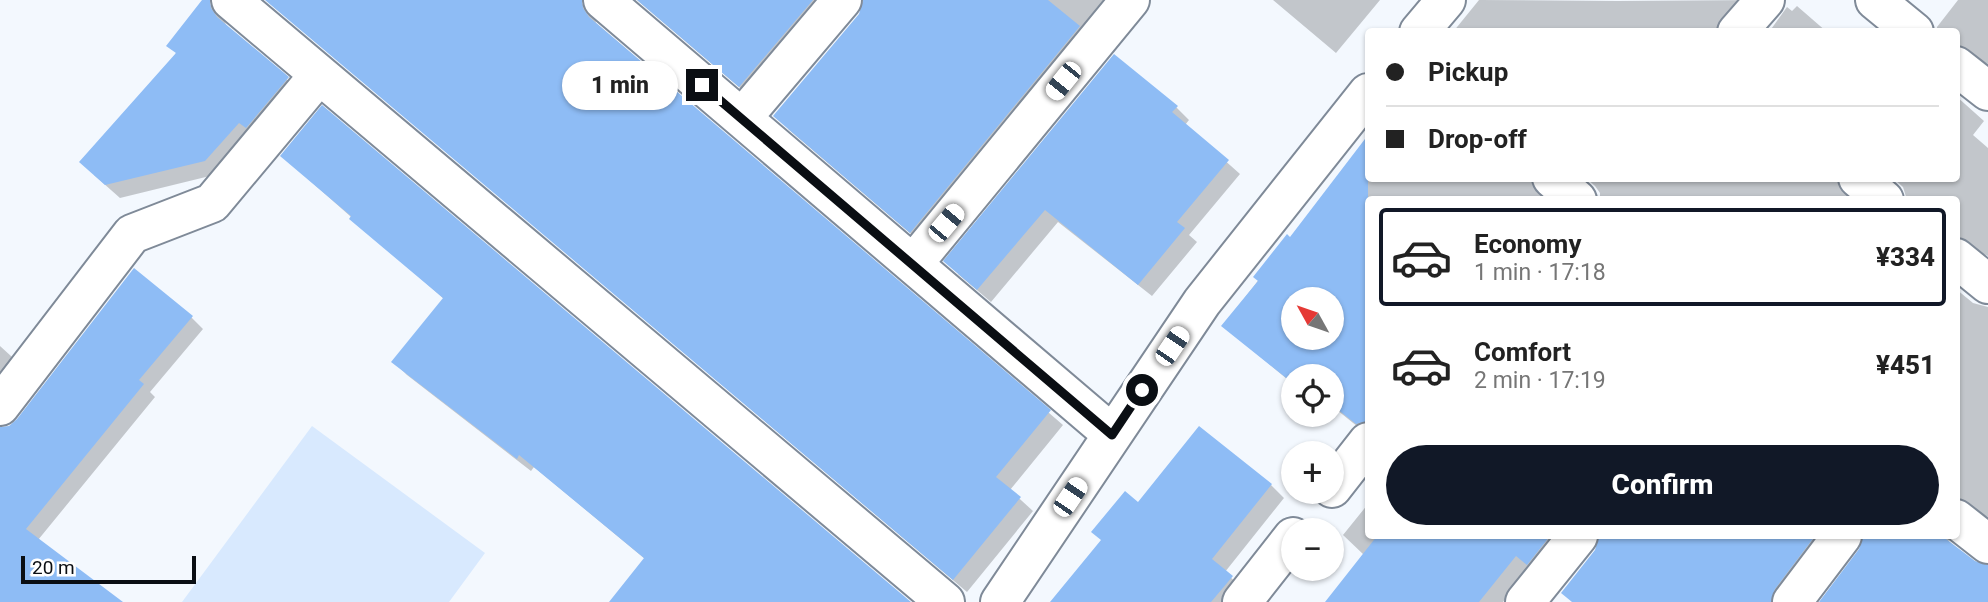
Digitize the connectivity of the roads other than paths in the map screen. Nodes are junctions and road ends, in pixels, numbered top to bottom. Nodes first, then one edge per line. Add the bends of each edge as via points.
1 (231, 0) edge
2 (603, 0) edge
3 (842, 0) edge
4 (1130, 0) edge
5 (1446, 0) edge
6 (1765, 0) edge
7 (1875, 0) edge
8 (1422, 28) edge
9 (1740, 28) edge
10 (1909, 28) edge
11 (1960, 68) edge
12 (319, 75) junction
13 (1988, 91) edge
14 (1365, 97) edge
15 (742, 118) junction
16 (1863, 182) edge
17 (1879, 196) edge
18 (1960, 261) edge
19 (912, 264) junction
20 (1988, 284) edge
21 (0, 406) edge
22 (1112, 435) junction
23 (1365, 446) edge
24 (1344, 472) edge
25 (1319, 504) edge
26 (1308, 518) edge
27 (1960, 522) edge
28 (1576, 539) edge
29 (1840, 539) edge
30 (1988, 544) edge
31 (1281, 552) edge
32 (945, 602) edge
33 (1000, 602) edge
34 (1242, 602) edge
35 (1525, 602) edge
36 (1792, 602) edge

1 - 12 street
2 - 15 street
3 - 15 street
4 - 19 street
5 - 8 street
6 - 9 street
7 - 10 street
11 - 13 street
12 - 21 street via 212,203 132,234
12 - 32 street
14 - 22 street via 1202,302
15 - 19 street
16 - 17 street
18 - 20 street
19 - 22 street
22 - 33 street
23 - 24 street
25 - 26 street
27 - 30 street
28 - 35 street
29 - 36 street
31 - 34 street

